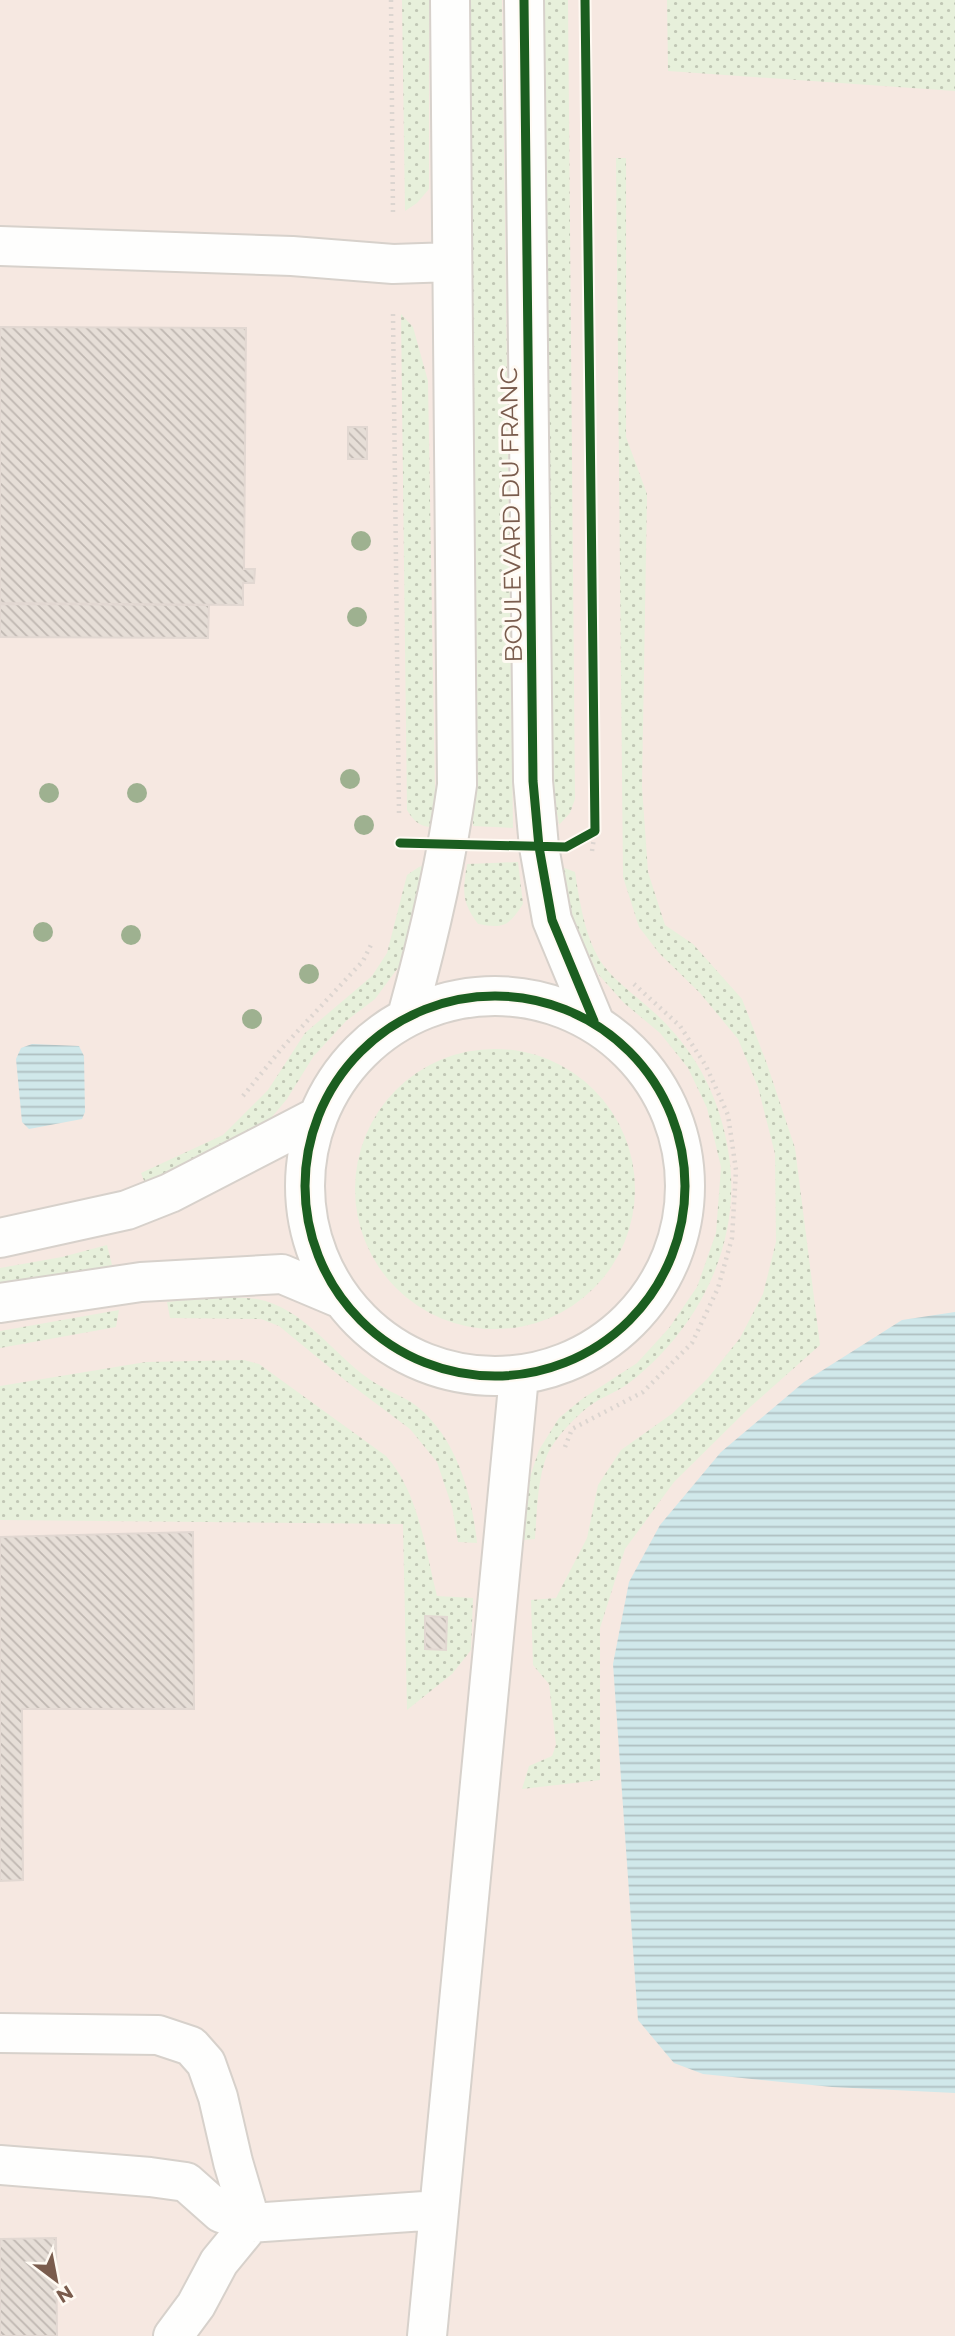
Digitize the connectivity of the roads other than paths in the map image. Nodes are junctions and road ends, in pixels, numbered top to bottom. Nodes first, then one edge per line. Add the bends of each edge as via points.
1 (450, 0) edge
2 (524, 0) edge
3 (0, 246) edge
4 (452, 262) junction
5 (407, 1016) junction
6 (594, 1021) junction
7 (317, 1117) junction
8 (0, 1238) edge
9 (339, 1298) junction
10 (0, 1303) edge
11 (519, 1376) junction
12 (0, 2033) edge
13 (0, 2165) edge
14 (439, 2210) junction
15 (251, 2223) junction
16 (173, 2336) edge
17 (427, 2336) edge

1 - 4 street
2 - 6 street, BOULEVARD DU FRANC via 533,781 552,920
3 - 4 street via 393,264
4 - 5 street via 457,785 449,844
5 - 6 street via 469,996 533,998
5 - 7 street via 369,1043 339,1077
6 - 11 street via 645,1065 678,1125 687,1191 674,1258 637,1314 594,1348 583,1356
7 - 8 street via 170,1193 127,1210
7 - 9 street via 305,1163 305,1210 317,1256
9 - 10 street via 282,1274 142,1282
9 - 11 street via 388,1345 451,1372
11 - 14 street
12 - 15 street via 158,2035 191,2046 206,2063 218,2097
13 - 15 street via 186,2182 221,2213
14 - 15 street
14 - 17 street
15 - 16 street via 219,2262

